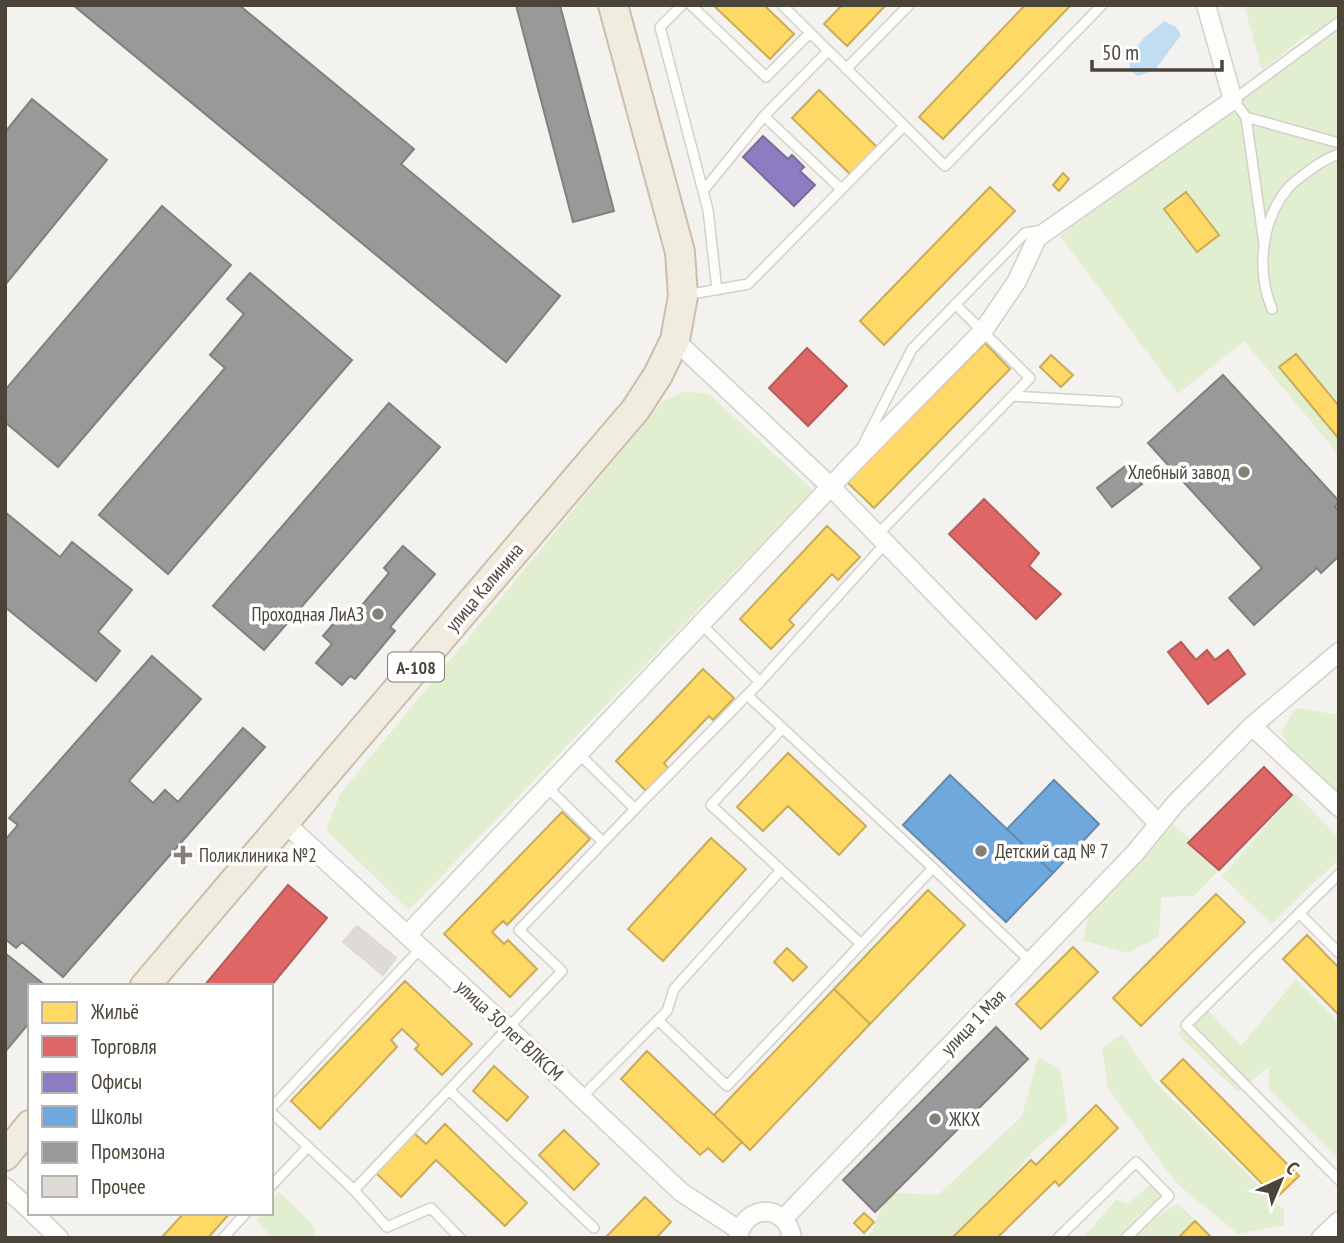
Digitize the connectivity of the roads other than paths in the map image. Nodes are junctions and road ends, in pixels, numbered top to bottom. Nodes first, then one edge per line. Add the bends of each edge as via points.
1 (613, 5) edge
2 (682, 5) edge
3 (691, 5) edge
4 (782, 5) edge
5 (909, 5) edge
6 (1102, 5) edge
7 (1206, 5) edge
8 (1339, 22) edge
9 (810, 33) junction
10 (828, 51) junction
11 (846, 69) junction
12 (1233, 100) junction
13 (764, 116) junction
14 (1245, 117) junction
15 (904, 126) junction
16 (1339, 144) edge
17 (1339, 155) edge
18 (841, 189) junction
19 (703, 191) junction
20 (1049, 229) junction
21 (1264, 244) junction
22 (717, 290) junction
23 (683, 296) junction
24 (955, 304) junction
25 (1272, 309) dead end
26 (983, 331) junction
27 (674, 340) junction
28 (1013, 396) junction
29 (1117, 402) dead end
30 (854, 462) junction
31 (831, 487) junction
32 (881, 539) junction
33 (701, 624) junction
34 (1339, 652) edge
35 (760, 682) junction
36 (747, 695) junction
37 (1252, 726) junction
38 (783, 728) junction
39 (579, 753) junction
40 (547, 787) junction
41 (1339, 807) edge
42 (635, 809) junction
43 (285, 823) junction
44 (1159, 824) junction
45 (603, 842) junction
46 (933, 868) junction
47 (781, 870) junction
48 (1339, 874) edge
49 (1299, 913) junction
50 (407, 935) junction
51 (861, 944) junction
52 (421, 948) junction
53 (1339, 953) edge
54 (1031, 962) junction
55 (147, 984) edge
56 (658, 1020) junction
57 (508, 1028) junction
58 (449, 1090) junction
59 (582, 1097) junction
60 (273, 1108) edge
61 (273, 1112) edge
62 (28, 1127) edge
63 (308, 1147) junction
64 (5, 1156) edge
65 (1339, 1180) edge
66 (273, 1184) edge
67 (5, 1187) edge
68 (354, 1190) junction
69 (28, 1209) edge
70 (34, 1215) edge
71 (244, 1215) edge
72 (784, 1219) junction
73 (1339, 1221) edge
74 (594, 1228) dead end
75 (738, 1234) edge
76 (52, 1235) edge
77 (223, 1238) edge
78 (460, 1238) edge
79 (792, 1238) edge
80 (1058, 1238) edge
81 (1126, 1238) edge
82 (1321, 1238) edge

1 - 23 highway, улица Калинина / А-108 via 680,252
2 - 19 lane via 660,27
3 - 9 lane via 766,77
4 - 9 lane
5 - 11 lane
6 - 15 lane via 945,166
7 - 12 street
8 - 12 lane
9 - 10 lane
10 - 11 lane
10 - 13 lane
11 - 15 lane
12 - 14 lane
12 - 20 street
13 - 18 lane
13 - 19 lane
14 - 16 lane
14 - 21 lane
15 - 18 lane
17 - 21 lane via 1312,168 1289,187 1274,212
18 - 22 lane via 748,284
19 - 22 lane
20 - 24 lane via 1025,233
20 - 26 street via 1037,238 1017,281
21 - 25 lane via 1262,272
22 - 23 lane
23 - 27 highway, улица Калинина / А-108
24 - 26 lane
24 - 30 lane via 912,349
26 - 28 lane via 1030,378
26 - 30 street
27 - 31 street
27 - 43 highway, улица Калинина / А-108 via 636,408
28 - 29 lane
28 - 32 lane
30 - 31 street
31 - 32 street
31 - 33 street
32 - 35 lane
32 - 44 street
33 - 35 lane
33 - 39 street
34 - 37 street, улица 1 Мая
35 - 36 lane
36 - 38 lane
36 - 42 lane
37 - 41 street
37 - 44 street, улица 1 Мая
38 - 46 lane
38 - 47 lane via 711,805
39 - 40 street
39 - 42 lane
40 - 45 lane
40 - 50 street
42 - 45 lane
43 - 50 street, улица 30 лет ВЛКСМ
43 - 55 highway, улица Калинина / А-108
44 - 54 street, улица 1 Мая
45 - 57 lane via 519,930 562,971
46 - 51 lane
46 - 54 lane
47 - 51 lane
47 - 56 lane via 674,989 667,1011
48 - 49 lane
49 - 53 lane
49 - 65 lane via 1186,1025
50 - 52 street, улица 30 лет ВЛКСМ
51 - 56 lane via 727,1086
52 - 57 street, улица 30 лет ВЛКСМ
52 - 60 lane
54 - 72 street, улица 1 Мая
56 - 59 lane
57 - 58 lane
57 - 59 street, улица 30 лет ВЛКСМ
58 - 68 lane
58 - 74 lane
59 - 75 street, улица 30 лет ВЛКСМ via 681,1192
61 - 63 lane
62 - 64 highway
63 - 66 lane
63 - 68 lane
67 - 69 street
68 - 78 lane via 387,1227 431,1208
70 - 76 street
71 - 77 lane
72 - 75 street via 776,1213 758,1212 743,1222
72 - 79 street
73 - 82 street
80 - 81 lane via 1136,1162 1169,1196

